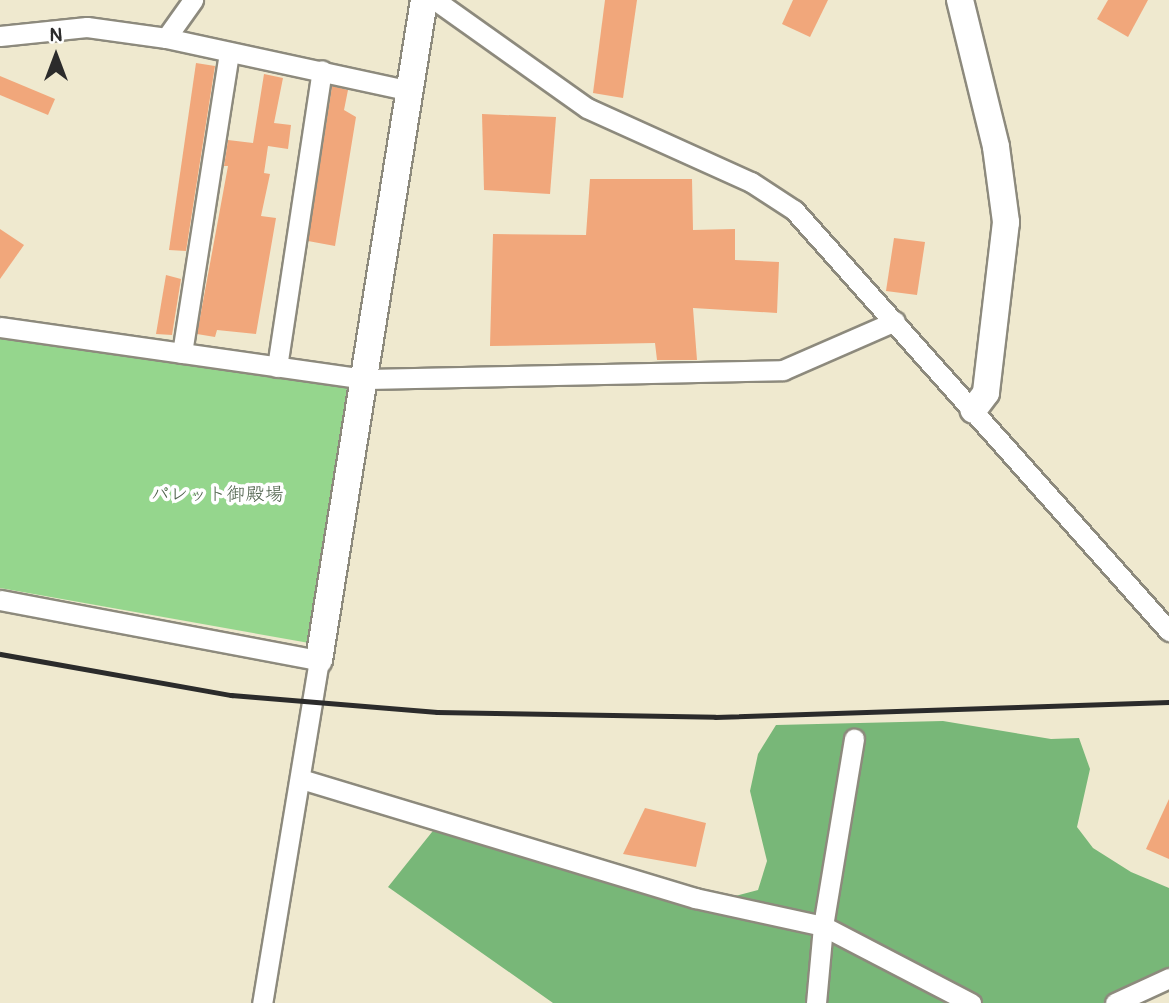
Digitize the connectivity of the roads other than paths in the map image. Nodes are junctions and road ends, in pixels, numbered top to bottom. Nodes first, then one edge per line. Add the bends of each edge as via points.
1 (192, 0) edge
2 (424, 0) edge
3 (435, 0) edge
4 (960, 0) edge
5 (0, 36) edge
6 (166, 38) junction
7 (229, 54) junction
8 (322, 70) junction
9 (407, 90) junction
10 (895, 321) junction
11 (0, 327) edge
12 (182, 353) junction
13 (277, 367) junction
14 (365, 379) junction
15 (973, 410) junction
16 (0, 600) edge
17 (1169, 631) edge
18 (319, 660) junction
19 (853, 738) dead end
20 (301, 779) junction
21 (823, 926) junction
22 (1169, 978) edge
23 (262, 1003) edge
24 (816, 1003) edge
25 (971, 1003) edge
26 (1115, 1003) edge

1 - 6 street
2 - 9 street
3 - 10 street via 587,108 751,182 794,209
4 - 15 street via 996,147 1006,222 986,393
5 - 6 street via 87,27
6 - 7 street
7 - 8 street
7 - 12 street
8 - 9 street
8 - 13 street
9 - 14 street
10 - 14 street via 783,370
10 - 15 street
11 - 12 street
12 - 13 street
13 - 14 street
14 - 18 street
15 - 17 street
16 - 18 street
18 - 20 street
19 - 21 street
20 - 21 street via 695,898
20 - 23 street
21 - 24 street
21 - 25 street
22 - 26 street

